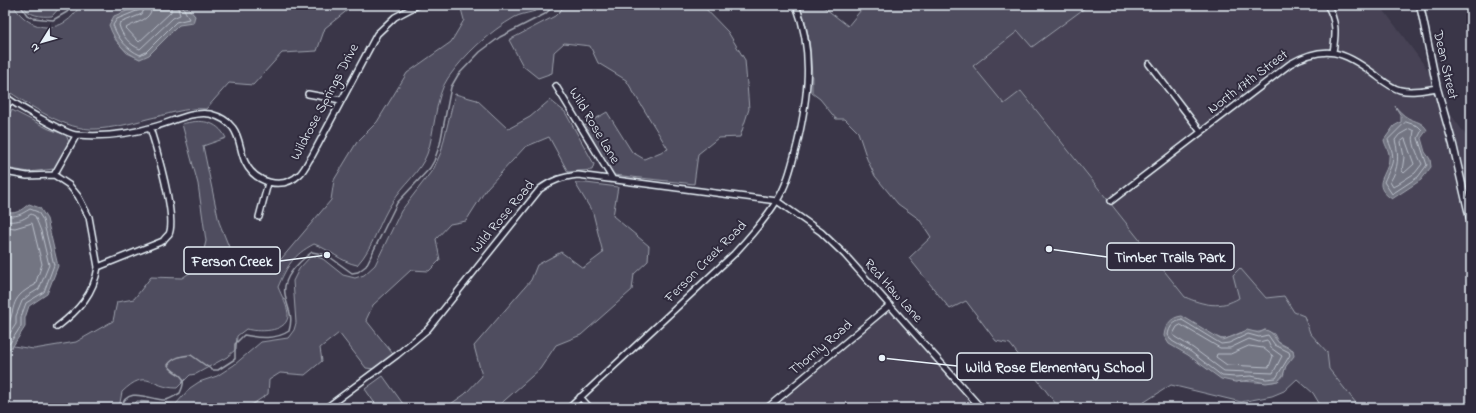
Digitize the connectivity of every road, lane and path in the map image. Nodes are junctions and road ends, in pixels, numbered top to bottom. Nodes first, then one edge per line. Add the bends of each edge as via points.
1 (418, 5) edge
2 (796, 5) edge
3 (1327, 5) edge
4 (1420, 5) edge
5 (1333, 52) junction
6 (1149, 64) dead end
7 (556, 86) dead end
8 (1437, 88) junction
9 (308, 94) dead end
10 (5, 96) edge
11 (341, 100) junction
12 (10, 101) junction
13 (5, 109) edge
14 (150, 128) junction
15 (1201, 132) junction
16 (76, 136) junction
17 (5, 172) edge
18 (54, 175) junction
19 (612, 178) junction
20 (268, 183) junction
21 (777, 201) junction
22 (1111, 201) dead end
23 (259, 217) dead end
24 (1471, 223) edge
25 (98, 267) junction
26 (890, 305) junction
27 (57, 327) dead end
28 (580, 398) junction
29 (326, 408) edge
30 (569, 408) edge
31 (590, 408) edge
32 (767, 408) edge
33 (981, 408) edge

1 - 11 street, Wildrose Springs Drive via 395,17 376,34
2 - 21 street, Ferson Creek Road via 807,52 807,95 795,154
3 - 5 street via 1336,28
4 - 8 street, Dean Street
5 - 8 street, North 17th Street via 1348,56 1400,90 1421,91
5 - 15 street, North 17th Street via 1312,53 1290,64
6 - 15 street
7 - 19 street, Wild Rose Lane
8 - 24 street, Dean Street
9 - 11 street
10 - 12 street
11 - 20 street, Wildrose Springs Drive via 300,174 286,183
12 - 13 street
12 - 16 street
14 - 16 street via 102,136
14 - 20 street via 198,113 222,118 233,128 251,172
14 - 25 street via 161,162 169,214 169,233 163,241
15 - 22 street, North 17th Street
16 - 18 street
17 - 18 street via 27,176
18 - 25 street via 69,185 89,217
19 - 21 street, Wild Rose Road
19 - 29 street, Wild Rose Road via 578,175 563,177 550,181 540,189 428,329 398,355
20 - 23 street
21 - 26 street, Red Haw Lane via 821,232
21 - 28 street, Ferson Creek Road via 734,254
25 - 27 street via 96,279 84,303
26 - 32 street, Thornly Road
26 - 33 street, Red Haw Lane
28 - 30 street, Ferson Creek Road
28 - 31 street

